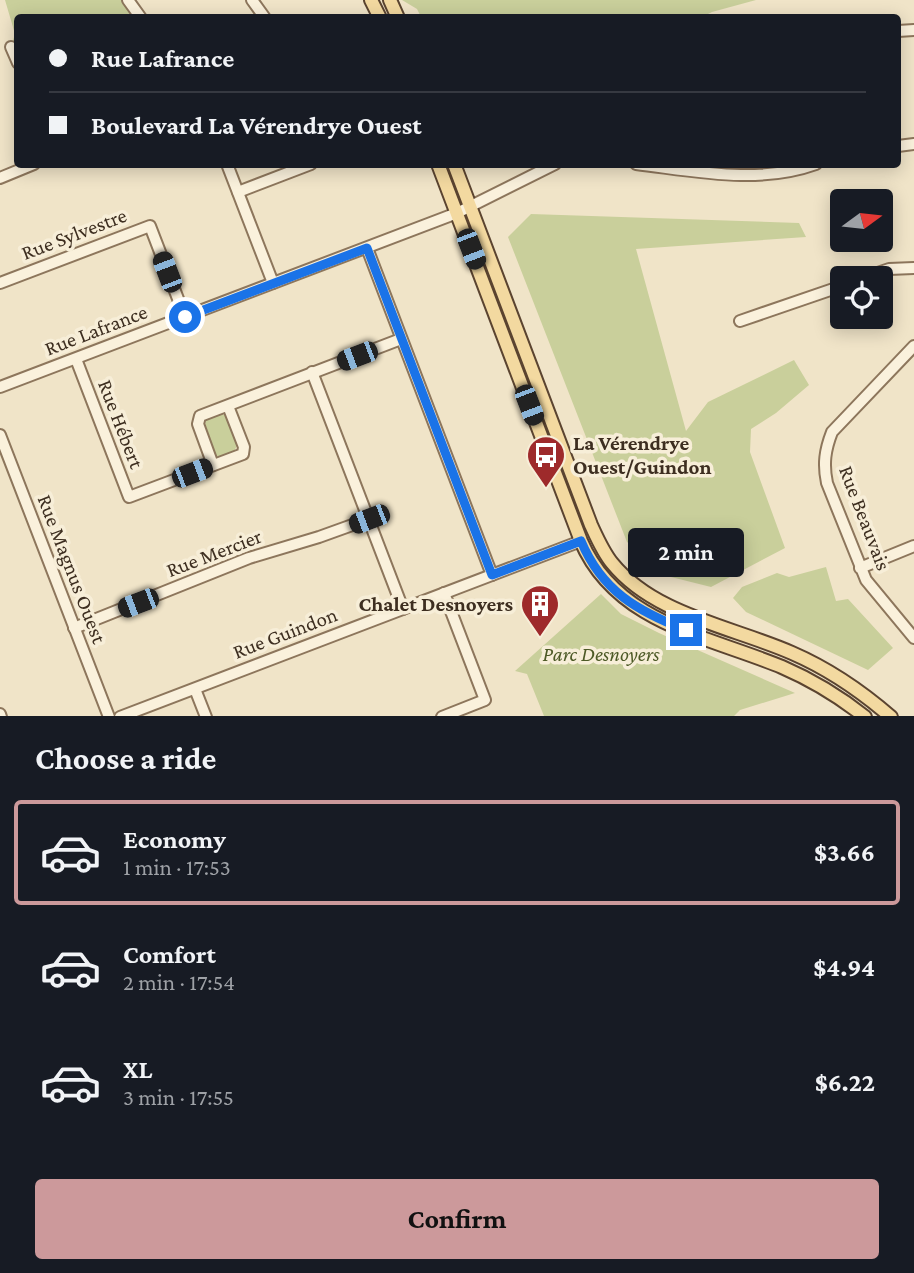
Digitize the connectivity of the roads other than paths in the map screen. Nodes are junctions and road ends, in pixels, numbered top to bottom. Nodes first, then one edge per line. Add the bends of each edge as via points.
1 (11, 47) dead end
2 (14, 54) edge
3 (24, 168) edge
4 (229, 168) edge
5 (301, 168) edge
6 (440, 168) edge
7 (455, 168) edge
8 (547, 168) edge
9 (669, 168) edge
10 (802, 168) edge
11 (0, 178) edge
12 (238, 192) junction
13 (470, 207) junction
14 (457, 213) junction
15 (367, 248) junction
16 (914, 268) edge
17 (893, 269) edge
18 (0, 283) edge
19 (273, 283) junction
20 (830, 290) edge
21 (185, 317) junction
22 (740, 321) dead end
23 (401, 339) junction
24 (914, 346) edge
25 (76, 359) junction
26 (313, 372) junction
27 (0, 387) edge
28 (228, 406) junction
29 (0, 435) edge
30 (213, 466) junction
31 (369, 519) junction
32 (581, 541) junction
33 (914, 546) edge
34 (860, 568) junction
35 (492, 575) junction
36 (444, 593) junction
37 (403, 609) junction
38 (74, 628) junction
39 (914, 638) edge
40 (195, 688) junction
41 (109, 716) edge
42 (120, 716) edge
43 (206, 716) edge
44 (442, 716) edge
45 (865, 716) edge
46 (891, 716) edge

1 - 2 street
3 - 11 street
4 - 12 street
5 - 12 street
6 - 14 main road
7 - 13 main road
8 - 13 street, Rue Lafrance
9 - 10 street via 742,177
12 - 19 street
13 - 14 street, Rue Lafrance
13 - 46 main road via 591,525 611,562 660,602 814,663
14 - 15 street, Rue Lafrance
14 - 32 main road
15 - 19 street, Rue Lafrance
15 - 23 street
16 - 17 street
18 - 21 street, Rue Sylvestre via 150,226
19 - 21 street, Rue Lafrance
20 - 22 street
21 - 25 street, Rue Lafrance
23 - 26 street
23 - 35 street
24 - 34 street, Rue Beauvais via 840,422 827,444 827,483
25 - 27 street, Rue Lafrance
25 - 30 street, Rue Hébert via 129,497
26 - 28 street
26 - 31 street
28 - 30 street, Rue Hébert via 244,450
28 - 30 street via 197,420
29 - 38 street, Rue Magnus Ouest
31 - 37 street
31 - 38 street, Rue Mercier via 249,558
32 - 35 street, Rue Guindon
32 - 45 main road via 608,584 645,614 785,668
33 - 34 street
34 - 39 street, Rue Beauvais
35 - 36 street, Rue Guindon
36 - 37 street, Rue Guindon
36 - 44 street via 485,700
37 - 40 street, Rue Guindon
38 - 41 street, Rue Magnus Ouest
40 - 42 street, Rue Guindon
40 - 43 street

